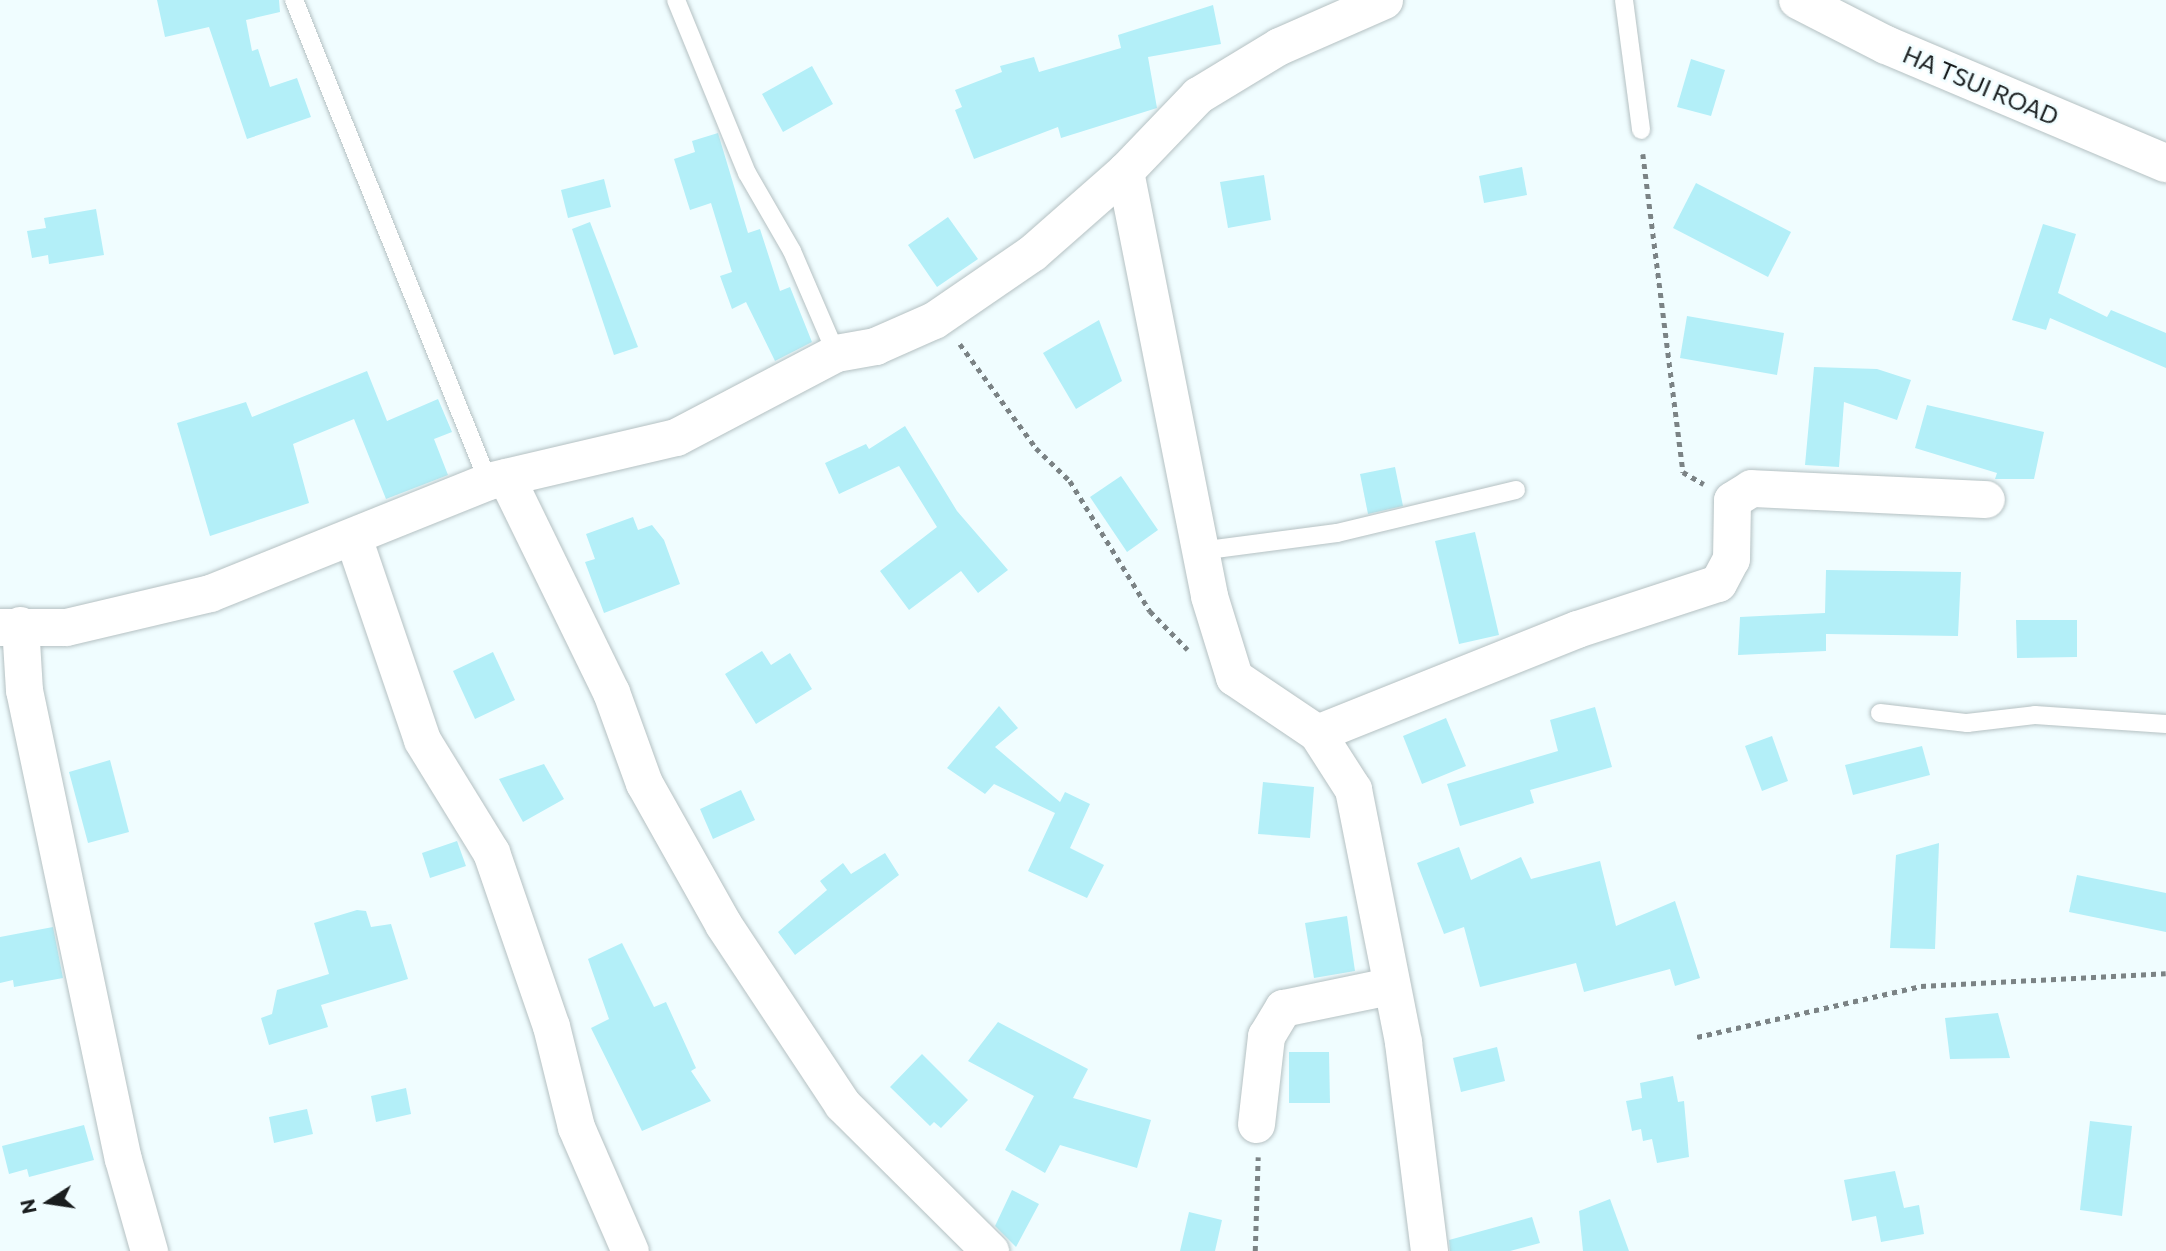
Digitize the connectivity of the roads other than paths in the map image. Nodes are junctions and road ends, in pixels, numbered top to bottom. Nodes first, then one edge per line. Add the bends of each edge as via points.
1 (294, 0) edge
2 (676, 0) edge
3 (1384, 0) edge
4 (1624, 0) edge
5 (1798, 0) edge
6 (1641, 130) road end
7 (2166, 163) edge
8 (1125, 171) junction
9 (836, 353) junction
10 (497, 479) junction
11 (1516, 490) dead end
12 (1986, 499) dead end
13 (353, 537) junction
14 (1200, 551) junction
15 (10, 626) edge
16 (1880, 713) dead end
17 (2166, 724) edge
18 (1317, 733) junction
19 (1390, 986) junction
20 (1256, 1124) road end
21 (149, 1251) edge
22 (630, 1251) edge
23 (990, 1251) edge
24 (1429, 1251) edge

1 - 10 lane
2 - 9 lane via 747,173 792,251
3 - 8 street via 1279,46 1198,95
4 - 6 lane
5 - 7 street, HA TSUI ROAD via 1886,45
8 - 9 street via 1032,253 934,320 875,346
8 - 14 street
9 - 10 street via 676,437
10 - 13 street
10 - 23 street via 611,692 644,783 723,924 842,1104
11 - 14 lane via 1337,533
12 - 18 street via 1751,488 1732,500 1731,559 1718,583 1577,629
13 - 15 street via 210,593 65,627
13 - 22 street via 422,740 491,852 551,1026 576,1127
14 - 18 street via 1234,677
15 - 21 street via 123,1159
16 - 17 lane via 1967,723 2035,715
18 - 19 street via 1353,789
19 - 20 street via 1283,1008 1266,1036
19 - 24 street via 1403,1042

